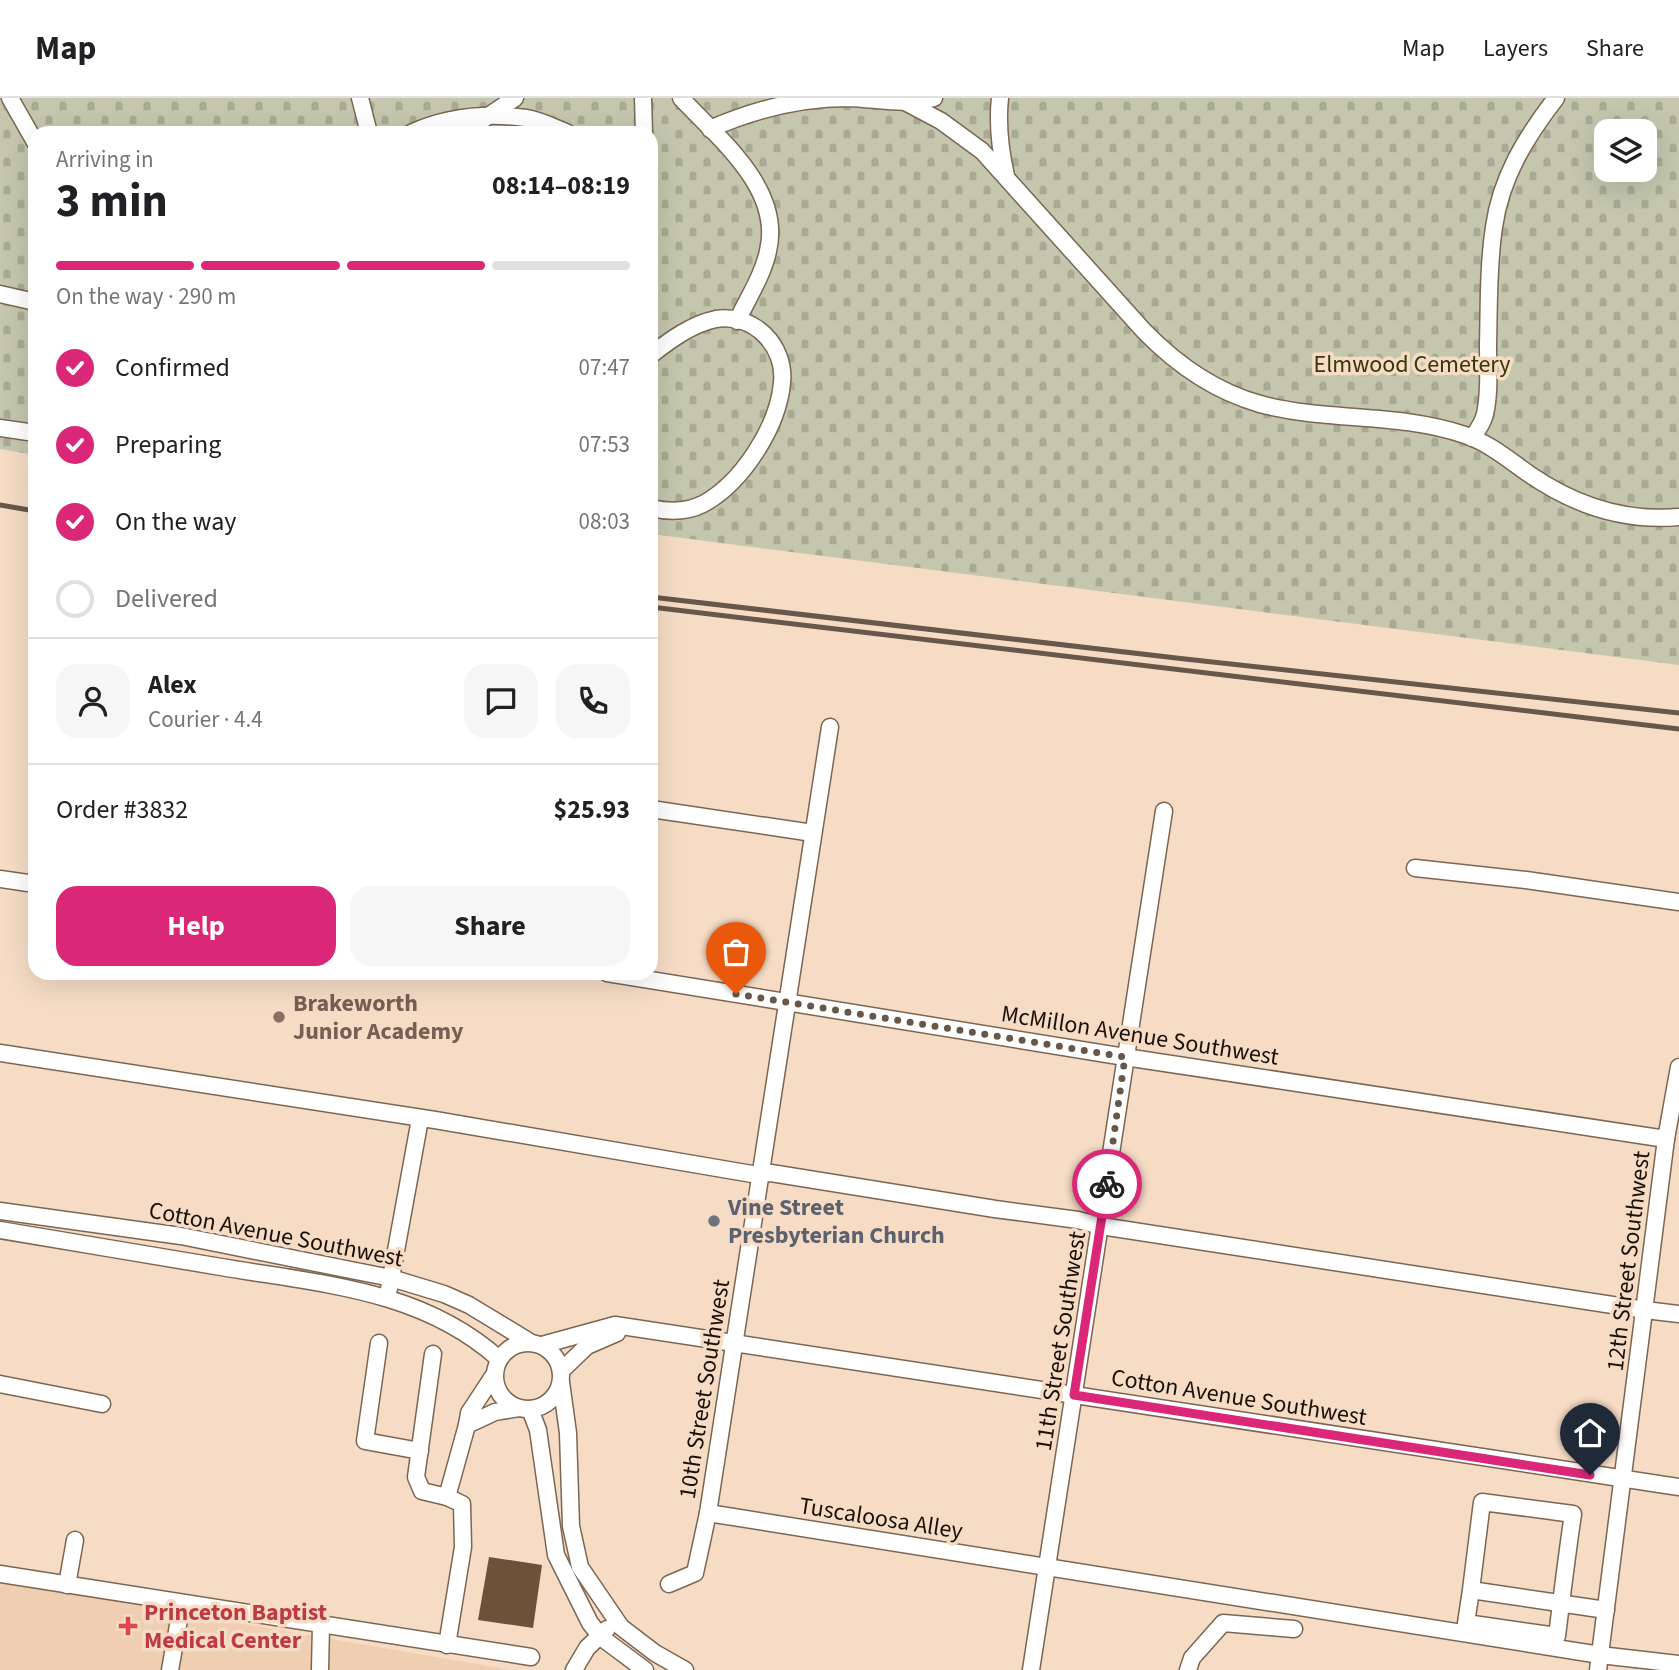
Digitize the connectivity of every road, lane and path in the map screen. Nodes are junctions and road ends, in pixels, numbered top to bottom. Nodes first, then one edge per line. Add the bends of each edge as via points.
1 (8, 98) edge
2 (360, 98) edge
3 (516, 98) edge
4 (522, 98) edge
5 (643, 98) edge
6 (681, 98) edge
7 (934, 98) edge
8 (1000, 98) edge
9 (1556, 98) edge
10 (907, 103) junction
11 (0, 108) edge
12 (488, 117) junction
13 (531, 119) junction
14 (367, 126) edge
15 (430, 126) edge
16 (474, 126) edge
17 (550, 126) edge
18 (644, 126) edge
19 (710, 129) junction
20 (28, 131) edge
21 (1007, 178) junction
22 (0, 294) edge
23 (28, 300) edge
24 (737, 321) junction
25 (658, 350) edge
26 (0, 428) edge
27 (28, 432) edge
28 (1472, 438) junction
29 (658, 510) edge
30 (1679, 517) edge
31 (830, 727) dead end
32 (658, 810) edge
33 (1164, 811) dead end
34 (813, 832) junction
35 (1415, 868) dead end
36 (0, 879) edge
37 (28, 883) edge
38 (1679, 902) edge
39 (649, 980) edge
40 (788, 1003) junction
41 (0, 1053) edge
42 (1125, 1057) junction
43 (1679, 1067) edge
44 (420, 1119) junction
45 (1666, 1139) junction
46 (1671, 1172) edge
47 (761, 1173) junction
48 (0, 1211) edge
49 (1101, 1226) junction
50 (0, 1230) edge
51 (391, 1278) junction
52 (387, 1298) junction
53 (1644, 1310) junction
54 (1679, 1314) edge
55 (625, 1327) junction
56 (735, 1342) junction
57 (379, 1343) dead end
58 (536, 1344) junction
59 (433, 1354) dead end
60 (497, 1367) junction
61 (561, 1377) junction
62 (0, 1384) edge
63 (1074, 1395) junction
64 (102, 1404) dead end
65 (524, 1409) junction
66 (467, 1425) junction
67 (419, 1451) junction
68 (1623, 1480) junction
69 (1679, 1488) edge
70 (447, 1497) junction
71 (708, 1513) junction
72 (75, 1540) dead end
73 (1047, 1568) junction
74 (0, 1574) edge
75 (669, 1584) dead end
76 (67, 1585) junction
77 (1471, 1590) junction
78 (182, 1603) junction
79 (1561, 1603) junction
80 (1606, 1610) junction
81 (617, 1621) junction
82 (321, 1625) junction
83 (1294, 1629) dead end
84 (600, 1635) junction
85 (447, 1645) junction
86 (531, 1657) dead end
87 (1599, 1662) edge
88 (1668, 1666) edge
89 (170, 1670) edge
90 (320, 1670) edge
91 (574, 1670) edge
92 (645, 1670) edge
93 (685, 1670) edge
94 (1031, 1670) edge
95 (1188, 1670) edge

1 - 11 street
1 - 20 street
2 - 14 street
3 - 12 street
4 - 13 street
5 - 18 street
6 - 19 street
7 - 10 street
8 - 21 street via 999,148
9 - 28 street via 1515,159 1494,225 1485,416
10 - 19 street via 848,98 804,101 761,109
10 - 21 street via 963,135
12 - 13 street
12 - 15 street
12 - 16 street
13 - 17 street
19 - 24 street via 759,186 768,218 769,251
21 - 28 street via 1160,347 1211,384 1270,406 1416,423
22 - 23 street
24 - 25 street via 706,322
24 - 29 street via 766,335 782,368 779,399 765,436 744,467 710,499 690,509
26 - 27 street
28 - 30 street via 1576,502 1632,517
31 - 34 street, 10th Street Southwest
32 - 34 street
33 - 42 street, 11th Street Southwest
34 - 40 street, 10th Street Southwest
35 - 38 street
36 - 37 street
39 - 40 street, McMillon Avenue Southwest
40 - 42 street, McMillon Avenue Southwest
40 - 47 street, 10th Street Southwest
41 - 44 street
42 - 45 street, McMillon Avenue Southwest
42 - 49 street, 11th Street Southwest
43 - 45 street, 12th Street Southwest
44 - 47 street
44 - 51 street
45 - 46 street, 12th Street Southwest
46 - 53 street, 12th Street Southwest
47 - 49 street
47 - 56 street, 10th Street Southwest
48 - 51 street, Cotton Avenue Southwest via 181,1236
49 - 53 street
49 - 63 street, 11th Street Southwest
50 - 52 street, Cotton Avenue Southwest
51 - 52 street
51 - 58 street, Cotton Avenue Southwest via 469,1305
52 - 60 street, Cotton Avenue Southwest via 448,1321 482,1344
53 - 54 street
53 - 68 street, 12th Street Southwest
55 - 56 street, Cotton Avenue Southwest
55 - 58 street, Cotton Avenue Southwest via 615,1325
55 - 61 street via 587,1346
56 - 63 street, Cotton Avenue Southwest
56 - 71 street, 10th Street Southwest
57 - 67 street via 365,1441
58 - 60 street via 510,1347
58 - 61 street via 558,1361
59 - 67 street
60 - 65 street via 496,1386 501,1395
60 - 66 street via 469,1413
61 - 65 street via 550,1401
61 - 81 street via 568,1433 570,1526 580,1567
62 - 64 street
63 - 68 street, Cotton Avenue Southwest
63 - 73 street, 11th Street Southwest
65 - 66 street via 495,1412
65 - 84 street via 538,1430 556,1555
66 - 70 street
67 - 70 street via 416,1477 422,1491
68 - 69 street, Cotton Avenue Southwest
68 - 80 street, 12th Street Southwest
70 - 85 street via 462,1504 463,1547
71 - 73 street, Tuscaloosa Alley
71 - 75 street, 10th Street Southwest via 695,1573
72 - 76 street
73 - 87 street, Tuscaloosa Alley
73 - 94 street, 11th Street Southwest
74 - 76 street
76 - 78 street
77 - 79 street
77 - 79 street via 1466,1622 1557,1636
77 - 79 street via 1482,1502 1573,1514
78 - 82 street
78 - 89 street
79 - 80 street
80 - 87 street, 12th Street Southwest
81 - 84 street
81 - 93 street via 655,1653
82 - 85 street
82 - 90 street
83 - 95 street via 1223,1623 1192,1658
84 - 91 street
84 - 92 street
85 - 86 street
87 - 88 street, Tuscaloosa Alley

